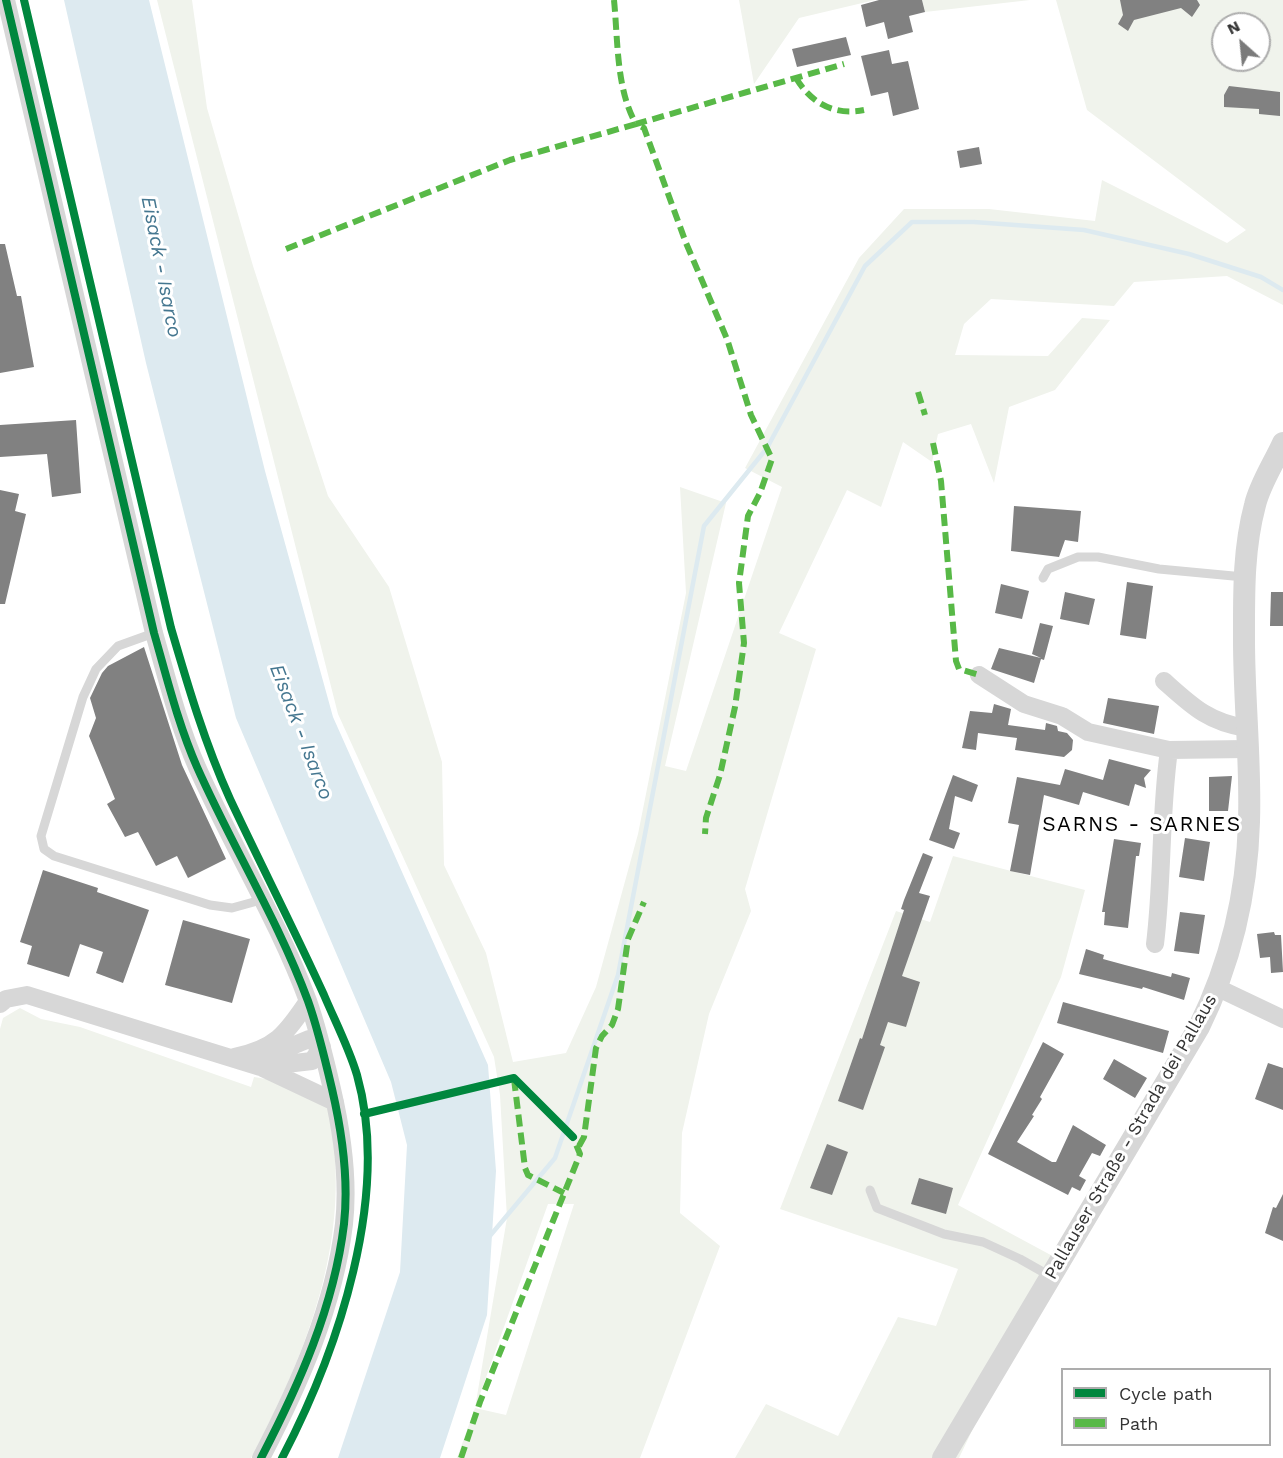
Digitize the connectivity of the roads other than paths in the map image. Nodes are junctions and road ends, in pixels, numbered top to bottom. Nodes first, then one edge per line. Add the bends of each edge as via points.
1 (6, 0) edge
2 (1283, 443) edge
3 (1244, 577) junction
4 (1043, 578) dead end
5 (154, 633) junction
6 (980, 675) dead end
7 (1164, 681) dead end
8 (1247, 739) junction
9 (1169, 750) junction
10 (261, 900) junction
11 (1155, 944) dead end
12 (1218, 988) junction
13 (308, 1001) junction
14 (0, 1004) edge
15 (1283, 1019) edge
16 (322, 1047) junction
17 (260, 1059) junction
18 (335, 1102) junction
19 (870, 1190) dead end
20 (1050, 1276) junction
21 (261, 1458) edge
22 (943, 1458) edge

1 - 5 street
2 - 3 street, Pallauser Straße - Strada dei Pallaus via 1255,503
3 - 4 lane via 1078,557 1048,568
3 - 8 street, Pallauser Straße - Strada dei Pallaus
5 - 10 street via 196,765
5 - 10 lane via 118,646 96,669 83,697 41,836 44,849 54,856 210,905 232,908
6 - 9 street via 1024,704 1062,716 1088,732
7 - 8 street via 1197,711
8 - 9 street
8 - 12 street, Pallauser Straße - Strada dei Pallaus via 1249,822 1245,867
9 - 11 street
10 - 13 street
12 - 15 street
12 - 20 street, Pallauser Straße - Strada dei Pallaus via 1199,1027
13 - 16 street
13 - 17 street
14 - 17 street via 27,995 233,1058
16 - 17 street via 309,1039
16 - 18 street
17 - 18 street
18 - 21 street via 345,1166 344,1223 329,1296 304,1369
19 - 20 lane via 877,1208 944,1234 983,1242
20 - 22 street, Pallauser Straße - Strada dei Pallaus

